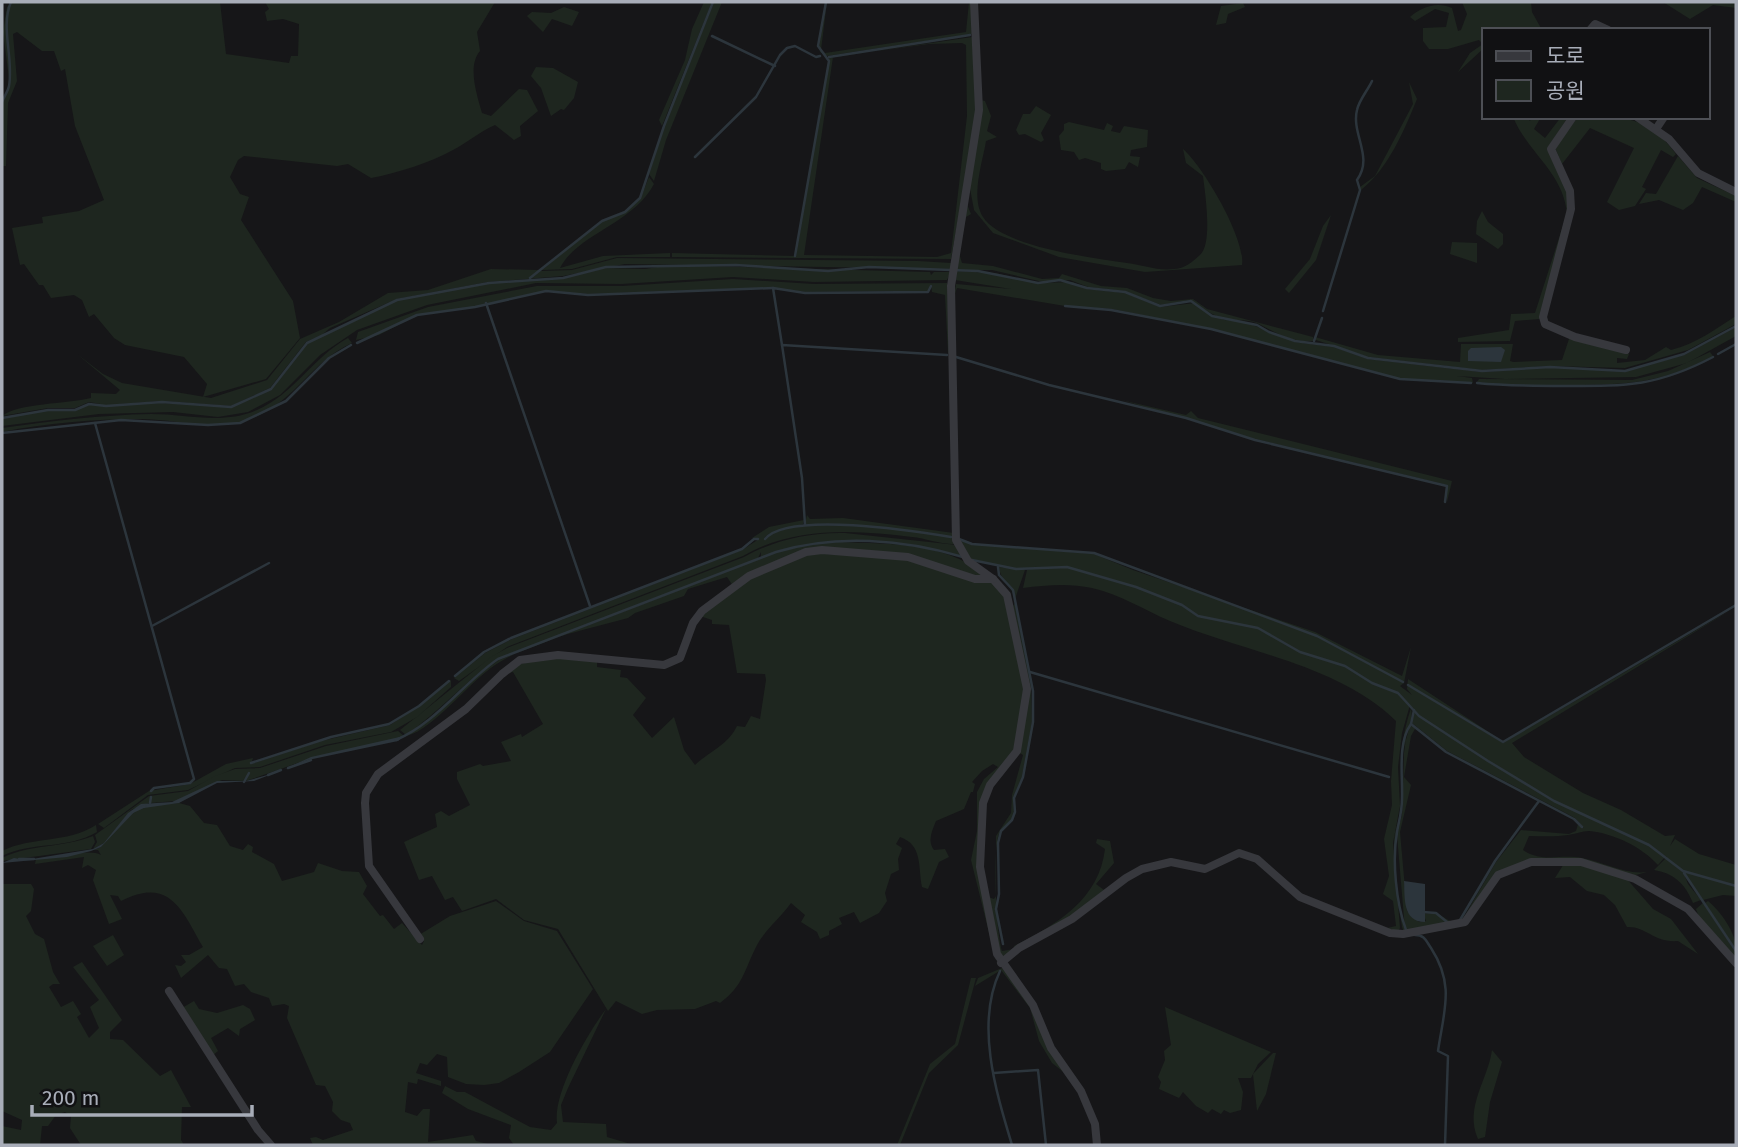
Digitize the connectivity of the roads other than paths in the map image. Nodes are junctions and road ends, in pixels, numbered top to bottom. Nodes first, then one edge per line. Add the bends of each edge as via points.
1 (974, 2) edge
2 (1572, 119) edge
3 (1640, 119) edge
4 (1663, 119) edge
5 (1656, 129) junction
6 (1736, 192) edge
7 (1626, 350) dead end
8 (993, 579) junction
9 (419, 940) dead end
10 (1001, 963) junction
11 (1736, 963) edge
12 (169, 991) dead end
13 (271, 1145) edge
14 (1097, 1145) edge

1 - 8 street via 979,110 953,272 956,540 968,561
2 - 7 street via 1550,149 1570,191 1571,209 1543,317 1545,324 1575,337
3 - 5 street
4 - 5 street
5 - 6 street via 1698,173
8 - 9 street via 975,579 908,557 815,551 766,568 730,589 697,617 680,658 664,665 558,655 512,664 466,709 385,768 366,793 369,866
8 - 10 street via 1012,606 1027,689 1017,751 990,785 984,803 981,884
10 - 11 street via 1142,869 1171,862 1205,869 1239,853 1257,859 1300,897 1404,934 1465,922 1498,875 1514,867 1581,862 1635,880 1688,909
10 - 14 street via 1033,1005 1051,1048 1081,1091 1095,1124
12 - 13 street

